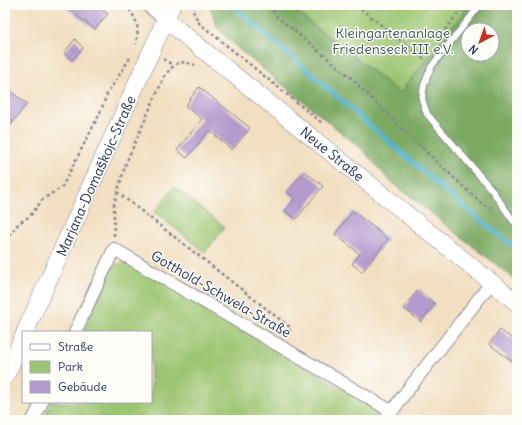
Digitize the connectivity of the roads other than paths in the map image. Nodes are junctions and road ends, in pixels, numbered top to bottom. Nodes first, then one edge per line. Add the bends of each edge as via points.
1 (147, 5) edge
2 (480, 5) edge
3 (169, 12) edge
4 (517, 224) edge
5 (491, 283) junction
6 (517, 303) edge
7 (25, 331) edge
8 (75, 331) edge
9 (22, 339) edge
10 (5, 377) edge
11 (42, 403) edge
12 (389, 416) edge
13 (34, 420) edge

1 - 3 street, Neue Straße
2 - 4 lane via 431,67 422,99 427,114 491,189
3 - 5 street, Neue Straße
3 - 7 street, Marjana-Domaškojc-Straße
5 - 6 street, Neue Straße
5 - 12 street, Gotthold-Schwela-Straße
8 - 12 street, Gotthold-Schwela-Straße via 114,249 280,346
9 - 10 street
11 - 13 street

